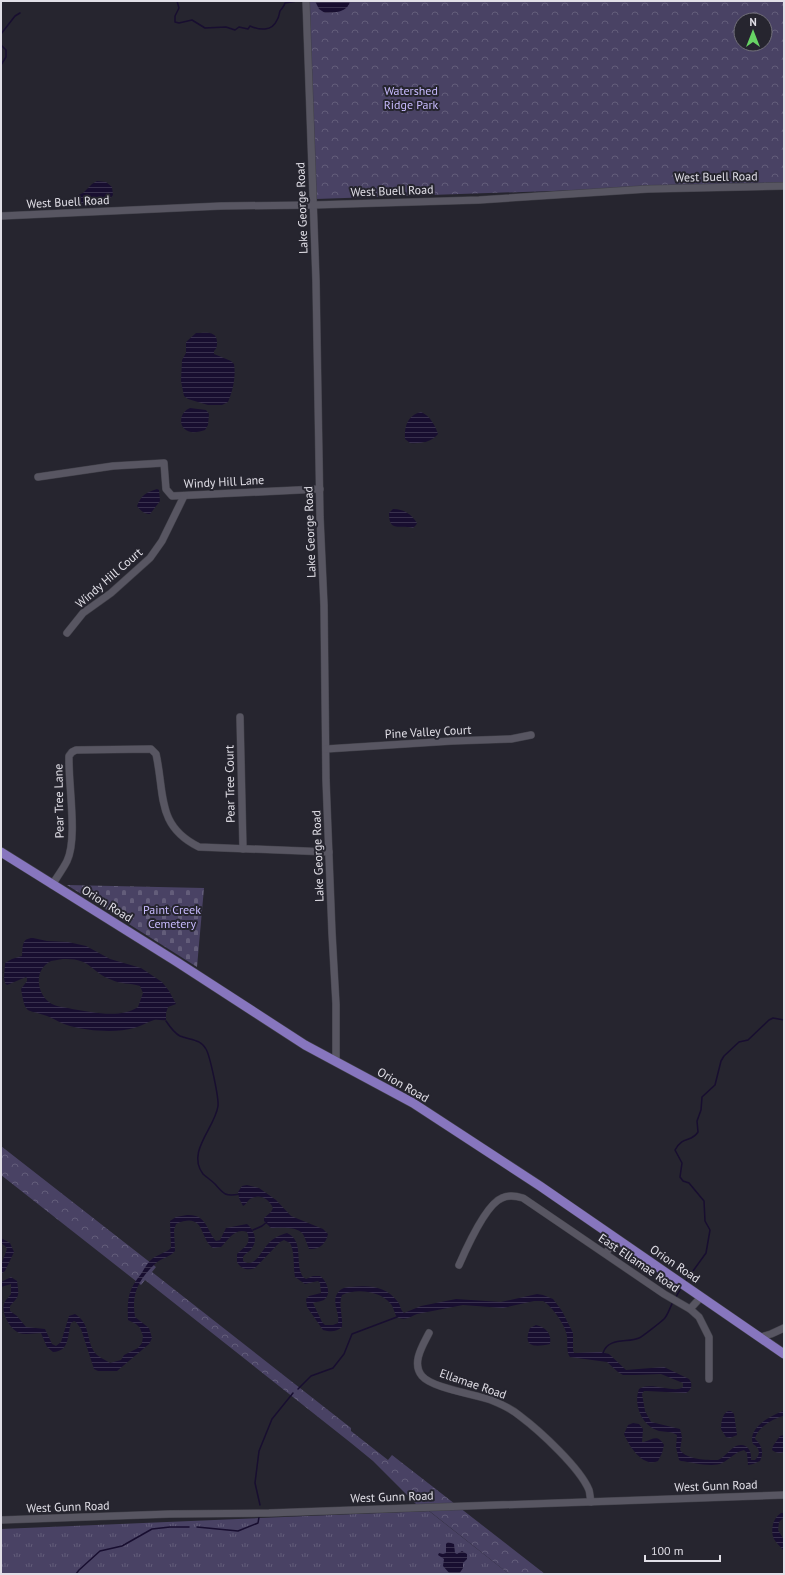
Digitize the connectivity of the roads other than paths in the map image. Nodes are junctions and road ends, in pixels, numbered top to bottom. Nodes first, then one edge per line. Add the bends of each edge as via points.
1 (306, 1) edge
2 (784, 186) edge
3 (313, 206) junction
4 (1, 216) edge
5 (38, 477) dead end
6 (320, 489) junction
7 (184, 496) junction
8 (67, 633) dead end
9 (240, 717) dead end
10 (531, 735) dead end
11 (326, 749) junction
12 (243, 849) junction
13 (1, 852) edge
14 (329, 852) junction
15 (52, 885) junction
16 (336, 1062) junction
17 (616, 1238) junction
18 (606, 1254) junction
19 (459, 1265) dead end
20 (701, 1297) junction
21 (690, 1309) junction
22 (784, 1328) edge
23 (429, 1333) dead end
24 (761, 1337) junction
25 (784, 1354) edge
26 (709, 1379) dead end
27 (784, 1495) edge
28 (591, 1502) junction
29 (1, 1520) edge

1 - 3 street, Lake George Road
2 - 3 street, West Buell Road via 648,189 479,200
3 - 4 street, West Buell Road via 221,206
3 - 6 street, Lake George Road
5 - 7 street, Windy Hill Lane via 113,466 164,463 166,489 172,496
6 - 7 street, Windy Hill Lane
6 - 11 street, Lake George Road
7 - 8 street, Windy Hill Court via 162,541 150,558 83,613
9 - 12 street, Pear Tree Court
10 - 11 street, Pine Valley Court via 511,739
11 - 14 street, Lake George Road
12 - 14 street, Pear Tree Lane
12 - 15 street, Pear Tree Lane via 199,847 176,831 164,806 156,754 151,749 76,750 70,756 70,848 67,861
13 - 15 main road, Orion Road
14 - 16 street, Lake George Road
15 - 16 main road, Orion Road via 279,1029
16 - 17 main road, Orion Road via 412,1103
17 - 18 street
17 - 20 main road, Orion Road
18 - 19 street, East Ellamae Road via 523,1198 511,1196 500,1198 493,1204 471,1239
18 - 21 street, East Ellamae Road
20 - 21 street
20 - 24 main road, Orion Road
21 - 26 street, East Ellamae Road via 699,1317 709,1337
22 - 24 street
23 - 28 street, Ellamae Road via 418,1359 418,1370 422,1376 440,1385 490,1400 520,1415 578,1471 589,1491
24 - 25 main road, Orion Road
27 - 28 street, West Gunn Road
28 - 29 street, West Gunn Road

